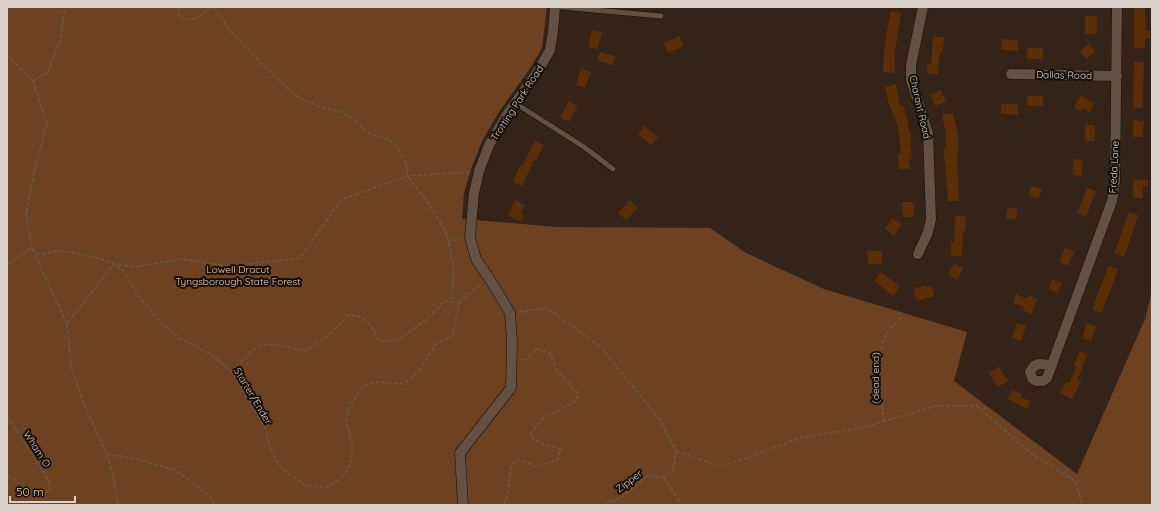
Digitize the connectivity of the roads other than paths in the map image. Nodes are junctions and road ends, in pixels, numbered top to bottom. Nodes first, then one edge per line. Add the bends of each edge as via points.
1 (555, 7) edge
2 (561, 7) edge
3 (923, 7) edge
4 (1117, 7) edge
5 (661, 16) dead end
6 (1012, 74) dead end
7 (1117, 76) junction
8 (515, 103) junction
9 (613, 169) dead end
10 (918, 254) dead end
11 (1052, 365) dead end
12 (463, 505) edge

1 - 8 street, Trotting Park Road via 550,50 538,72
2 - 5 lane
3 - 10 street, Charant Road via 911,65 911,80 928,133 931,219
4 - 7 street, Freda Lane
6 - 7 street, Dallas Road
7 - 11 street, Freda Lane via 1115,182 1112,201
8 - 9 lane via 584,147
8 - 12 street, Trotting Park Road via 489,145 479,172 470,237 476,259 510,313 511,388 460,453

